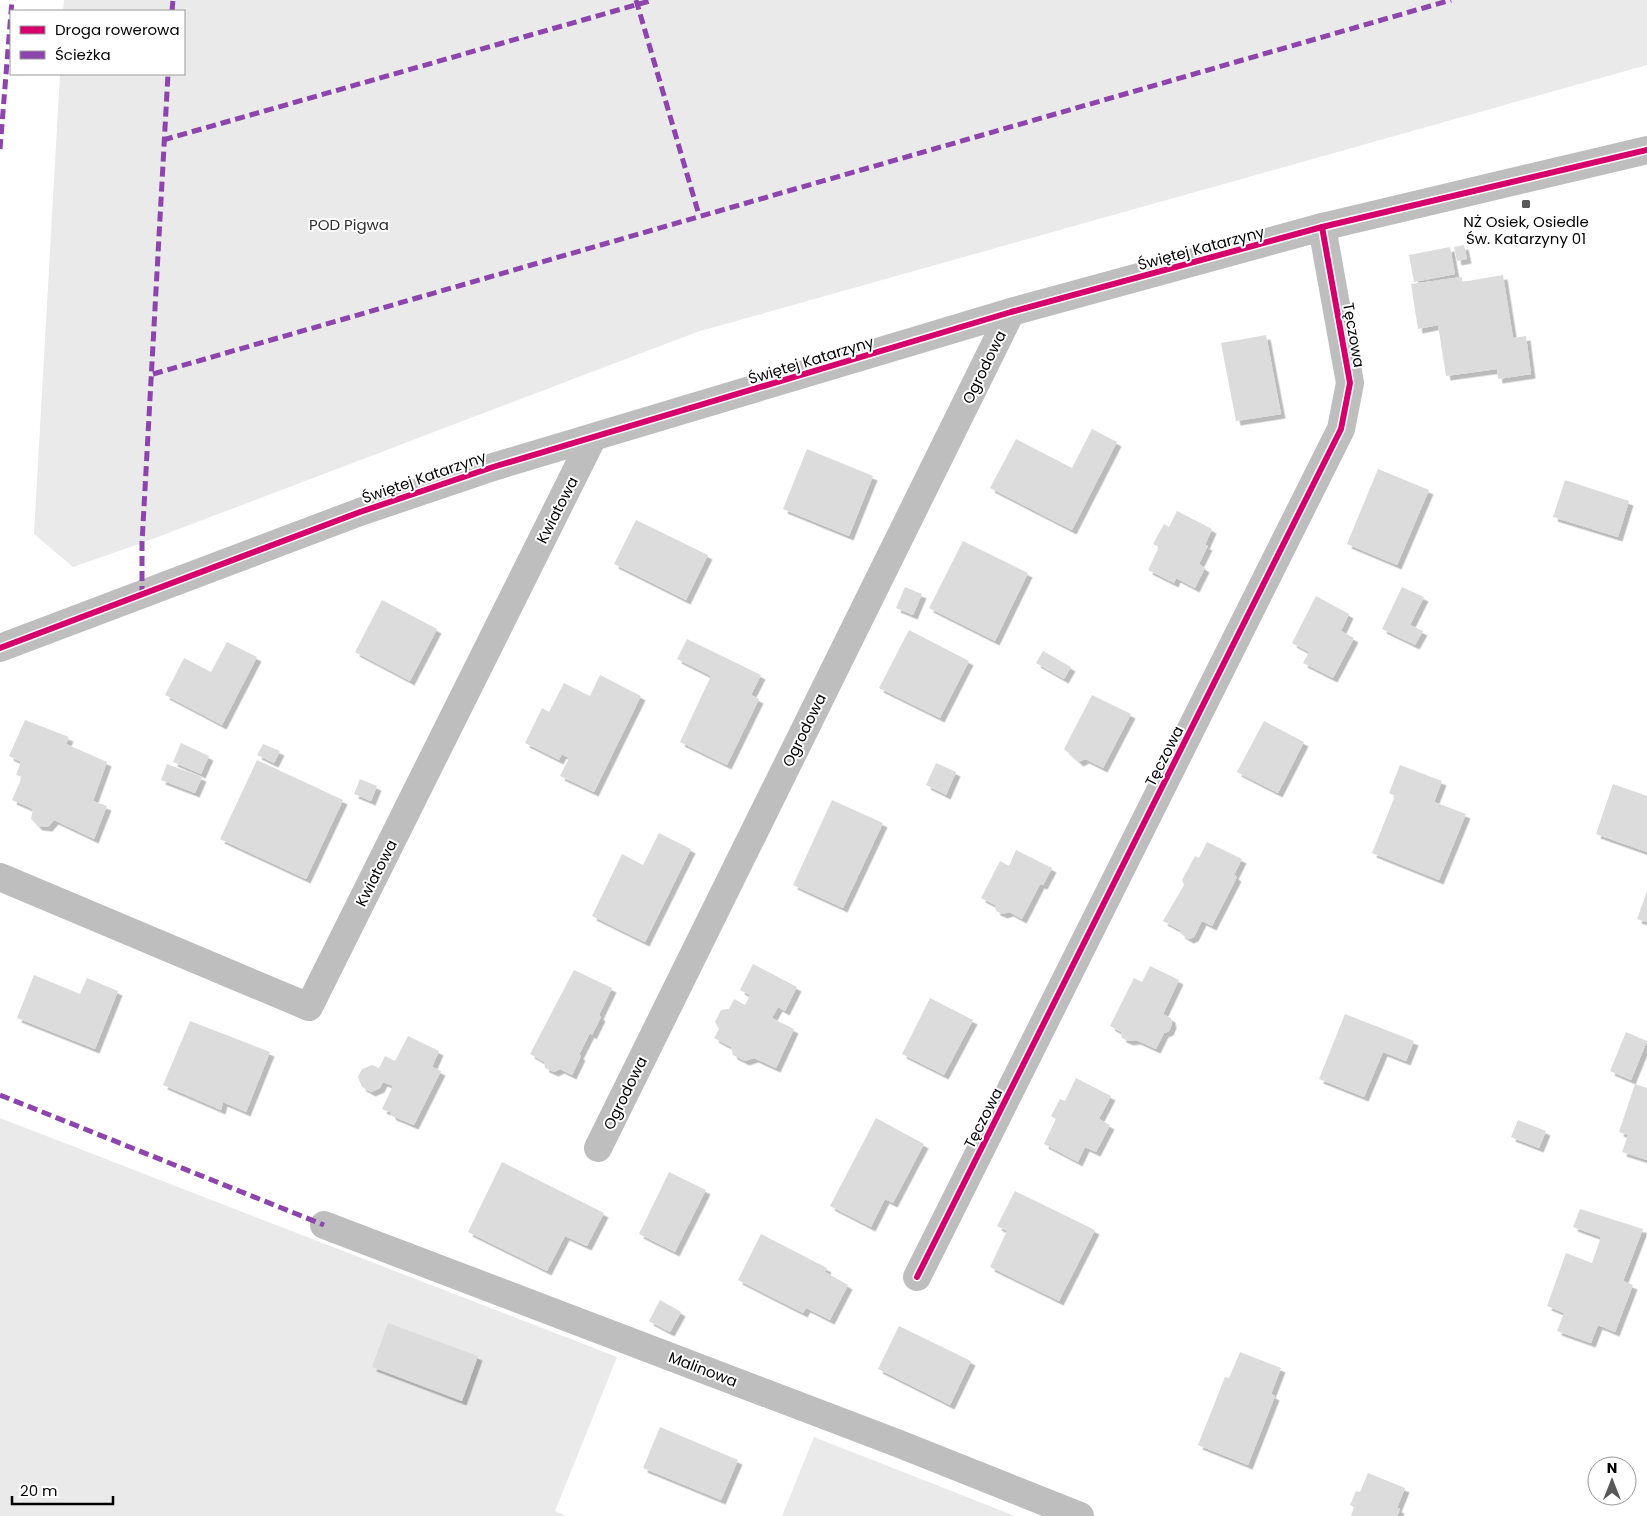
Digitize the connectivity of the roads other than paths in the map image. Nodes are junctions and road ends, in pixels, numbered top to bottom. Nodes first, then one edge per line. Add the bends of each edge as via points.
1 (1647, 150) edge
2 (1322, 227) junction
3 (1011, 312) junction
4 (592, 439) junction
5 (0, 648) edge
6 (0, 877) edge
7 (598, 1148) dead end
8 (324, 1225) dead end
9 (917, 1277) dead end
10 (1080, 1516) edge

1 - 2 street, Świętej Katarzyny
2 - 3 street, Świętej Katarzyny
2 - 9 street, Tęczowa via 1350,383 1341,428
3 - 4 street, Świętej Katarzyny
3 - 7 street, Ogrodowa
4 - 5 street, Świętej Katarzyny via 493,467 360,512
4 - 6 street, Kwiatowa via 309,1007
8 - 10 street, Malinowa via 888,1439

